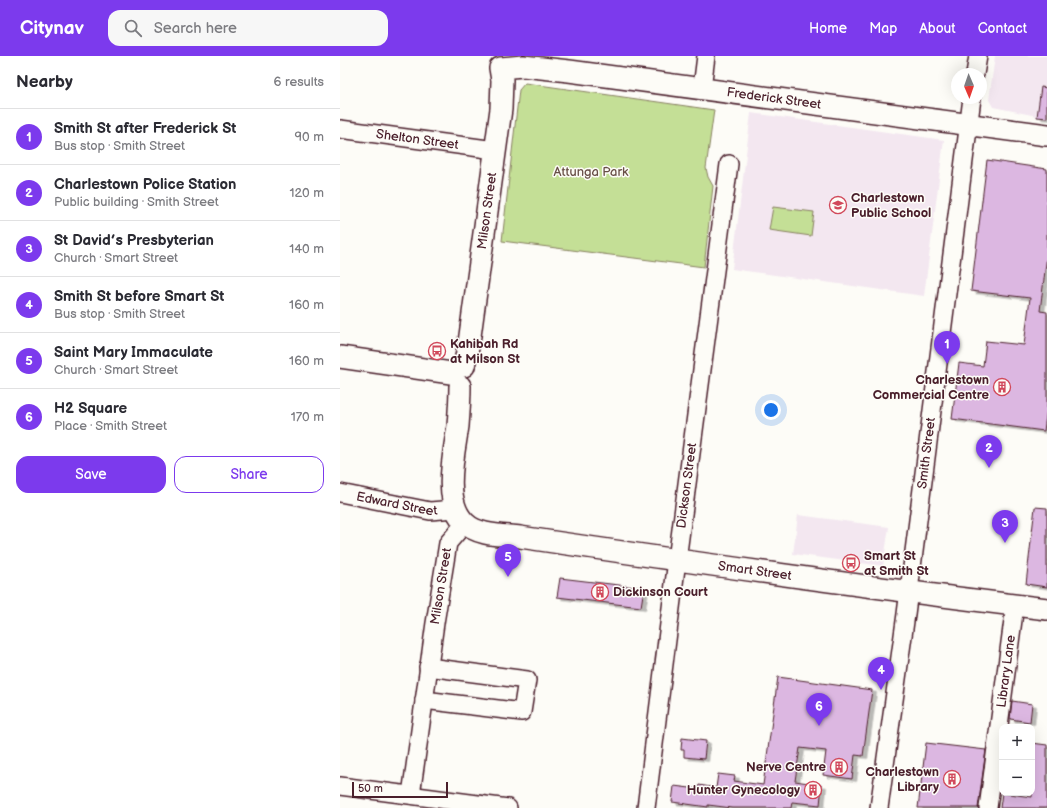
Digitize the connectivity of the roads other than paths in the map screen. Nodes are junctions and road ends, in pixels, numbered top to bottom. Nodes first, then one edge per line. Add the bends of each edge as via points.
1 (706, 56) edge
2 (978, 56) edge
3 (497, 62) edge
4 (976, 68) edge
5 (702, 88) junction
6 (971, 104) edge
7 (969, 124) junction
8 (340, 129) edge
9 (1047, 135) edge
10 (496, 150) junction
11 (729, 164) dead end
12 (340, 357) edge
13 (458, 375) junction
14 (340, 493) edge
15 (460, 516) junction
16 (677, 560) junction
17 (909, 592) junction
18 (1015, 605) junction
19 (1047, 609) edge
20 (428, 667) junction
21 (424, 700) junction
22 (340, 786) edge
23 (411, 795) junction
24 (508, 808) edge
25 (646, 808) edge
26 (879, 808) edge
27 (988, 808) edge

1 - 5 street
2 - 4 street
3 - 5 main road, Frederick Street
3 - 10 main road, Milson Street via 502,80
5 - 7 main road, Frederick Street
6 - 7 street, Smith Street
7 - 9 main road, Frederick Street
7 - 17 street, Smith Street
8 - 10 street, Shelton Street
10 - 13 main road, Milson Street via 469,343
11 - 16 street, Dickson Street
12 - 13 main road
13 - 15 main road, Milson Street via 458,424 451,491
14 - 15 street, Edward Street
15 - 16 main road, Smart Street via 477,530 495,534
15 - 20 street, Milson Street via 448,543
16 - 17 main road, Smart Street
16 - 25 street, Dickson Street
17 - 18 main road, Smart Street
17 - 26 street, Smith Street
18 - 19 main road, Smart Street
18 - 27 street, Library Lane
20 - 21 street, Milson Street
20 - 21 street via 527,680 522,712
21 - 23 street, Milson Street
22 - 23 street
23 - 24 street

